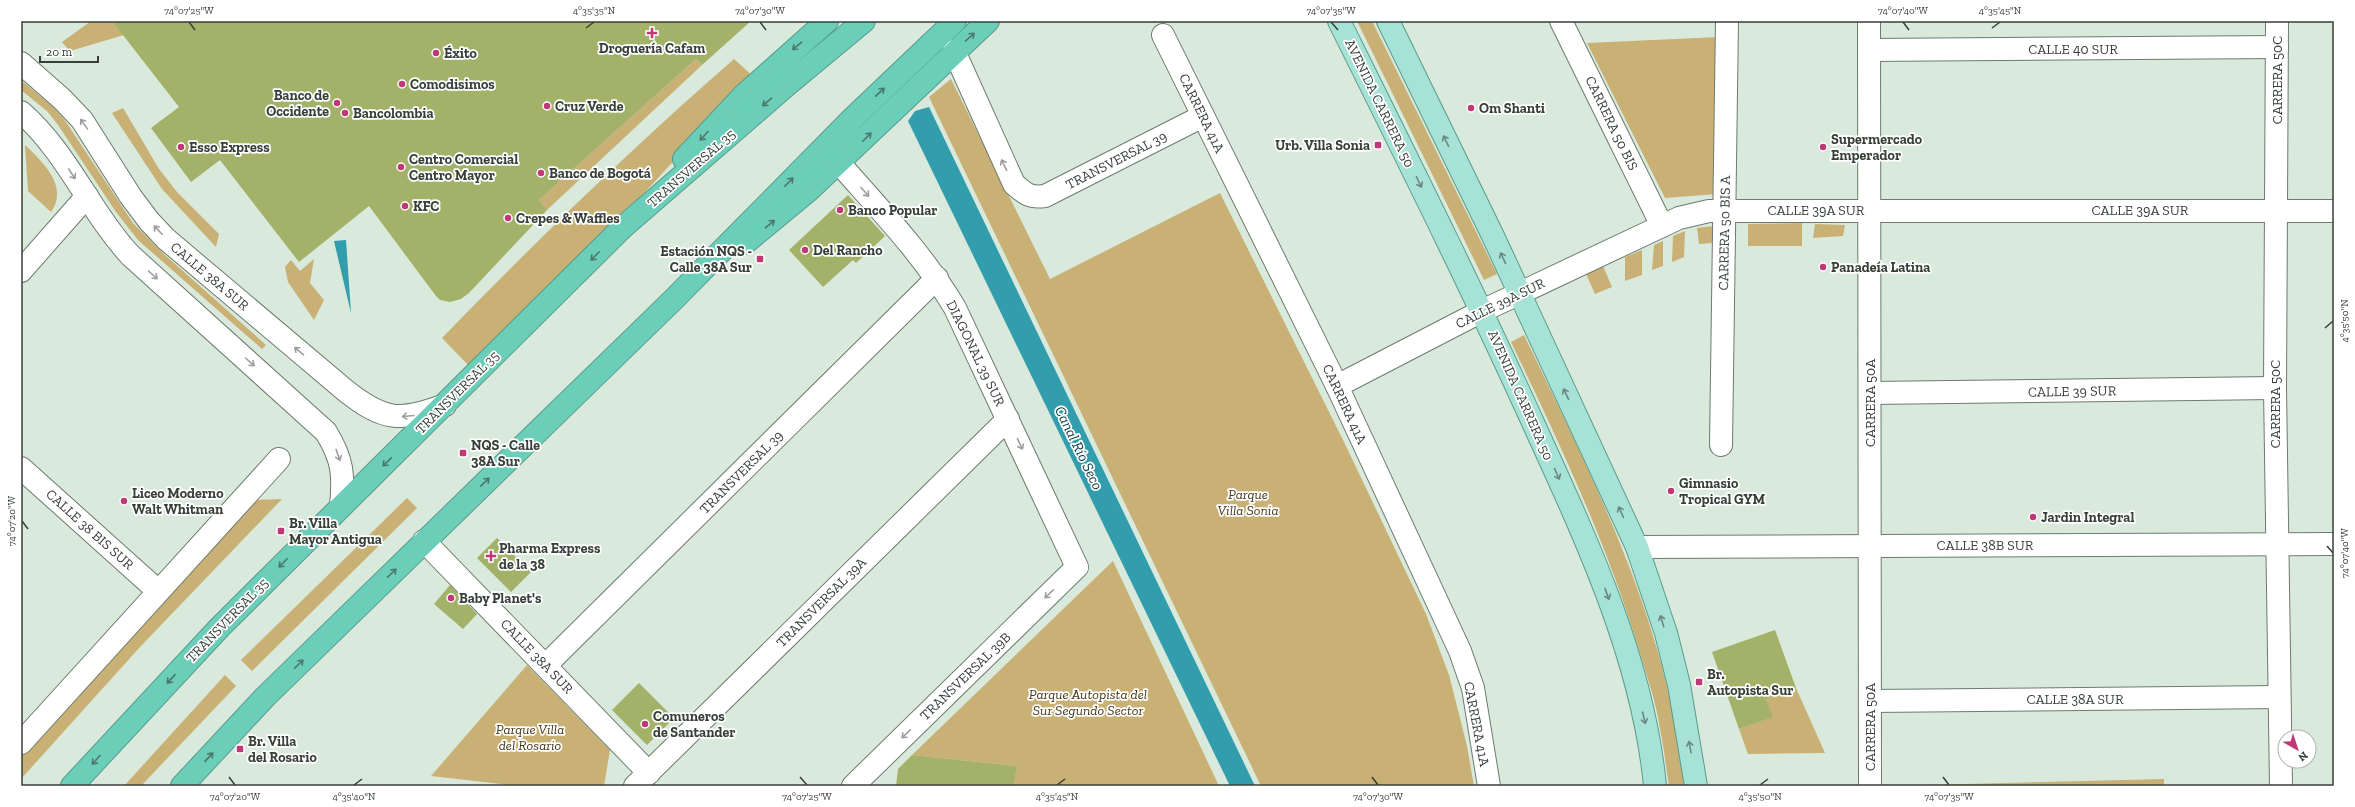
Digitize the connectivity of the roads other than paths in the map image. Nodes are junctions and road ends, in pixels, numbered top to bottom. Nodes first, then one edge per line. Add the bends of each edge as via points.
1 (827, 21) edge
2 (864, 21) edge
3 (955, 21) edge
4 (988, 21) edge
5 (1340, 21) edge
6 (1388, 21) edge
7 (1561, 21) edge
8 (1727, 21) edge
9 (1869, 21) edge
10 (2277, 21) edge
11 (1163, 35) dead end
12 (2277, 47) junction
13 (1869, 50) junction
14 (954, 51) junction
15 (21, 63) edge
16 (21, 112) edge
17 (1203, 116) junction
18 (839, 163) junction
19 (87, 196) junction
20 (1725, 210) junction
21 (1870, 210) junction
22 (2276, 210) junction
23 (2334, 211) edge
24 (1662, 226) junction
25 (622, 228) junction
26 (21, 271) edge
27 (938, 278) junction
28 (1520, 293) junction
29 (673, 300) junction
30 (1482, 311) junction
31 (1337, 386) junction
32 (2275, 388) junction
33 (1870, 393) junction
34 (445, 405) junction
35 (1008, 419) junction
36 (1721, 445) dead end
37 (279, 459) dead end
38 (25, 478) edge
39 (341, 506) junction
40 (424, 541) junction
41 (2334, 544) edge
42 (1870, 545) junction
43 (2276, 545) junction
44 (1637, 547) junction
45 (1077, 567) joint
46 (158, 591) junction
47 (546, 665) junction
48 (2279, 697) junction
49 (1870, 701) junction
50 (21, 743) edge
51 (642, 779) edge
52 (72, 786) edge
53 (182, 786) edge
54 (853, 786) edge
55 (1489, 786) edge
56 (1656, 786) edge
57 (1696, 786) edge
58 (1870, 786) edge
59 (2281, 786) edge

1 -> 25 highway via 775,65 721,117
2 -> 25 highway, TRANSVERSAL 35 via 796,76
29 -> 3 highway via 852,119
14 -> 4 highway
5 -> 30 main road, AVENIDA CARRERA 50
28 -> 6 main road
7 - 24 street, CARRERA 50 BIS
8 - 20 street, CARRERA 50 BIS A
9 - 13 street, CARRERA 50A
10 - 12 street, CARRERA 50C
11 - 17 street, CARRERA 41A
12 - 13 street, CALLE 40 SUR
12 - 22 street, CARRERA 50C
13 - 21 street, CARRERA 50A
17 -> 14 street, TRANSVERSAL 39 via 1046,196 1035,198 1014,184
18 -> 14 highway
34 -> 15 street, CALLE 38A SUR via 404,417 383,414 364,405 346,391 166,239 131,197 82,120
16 -> 19 street via 51,142
17 - 31 street, CARRERA 41A
18 -> 27 street, DIAGONAL 39 SUR
29 -> 18 highway via 772,222
19 - 26 street
19 -> 39 street via 130,255 326,432 336,449 342,468 344,479
20 - 21 street, CALLE 39A SUR
20 - 24 street, CALLE 39A SUR via 1692,214
20 - 36 street, CARRERA 50 BIS A
21 - 22 street, CALLE 39A SUR
21 - 33 street, CARRERA 50A
22 - 23 street, CALLE 39A SUR
22 - 32 street, CARRERA 50C
24 - 28 street, CALLE 39A SUR
25 -> 34 highway, TRANSVERSAL 35
27 - 35 street, DIAGONAL 39 SUR via 972,340
27 - 47 street, TRANSVERSAL 39
28 - 30 street, CALLE 39A SUR
44 -> 28 main road
40 -> 29 highway
30 - 31 street, CALLE 39A SUR
30 -> 56 main road, AVENIDA CARRERA 50 via 1596,562 1638,693
31 - 55 street, CARRERA 41A via 1460,651 1473,688
32 - 33 street, CALLE 39 SUR
32 - 43 street, CARRERA 50C
33 - 42 street, CARRERA 50A
34 -> 39 highway, TRANSVERSAL 35
35 -> 45 street, DIAGONAL 39 SUR
35 - 51 street, TRANSVERSAL 39A
37 - 46 street
38 - 46 street, CALLE 38 BIS SUR
39 -> 52 highway, TRANSVERSAL 35 via 209,638
40 - 47 street, CALLE 38A SUR
53 -> 40 highway via 265,697
41 - 43 street, CALLE 38B SUR
42 - 43 street, CALLE 38B SUR
42 - 44 street, CALLE 38B SUR
42 - 49 street, CARRERA 50A
43 - 48 street, CARRERA 50C
57 -> 44 main road via 1679,685 1666,633
45 -> 54 street, TRANSVERSAL 39B
46 - 50 street
47 - 51 street, CALLE 38A SUR
48 - 49 street, CALLE 38A SUR
48 - 59 street, CARRERA 50C
49 - 58 street, CARRERA 50A

